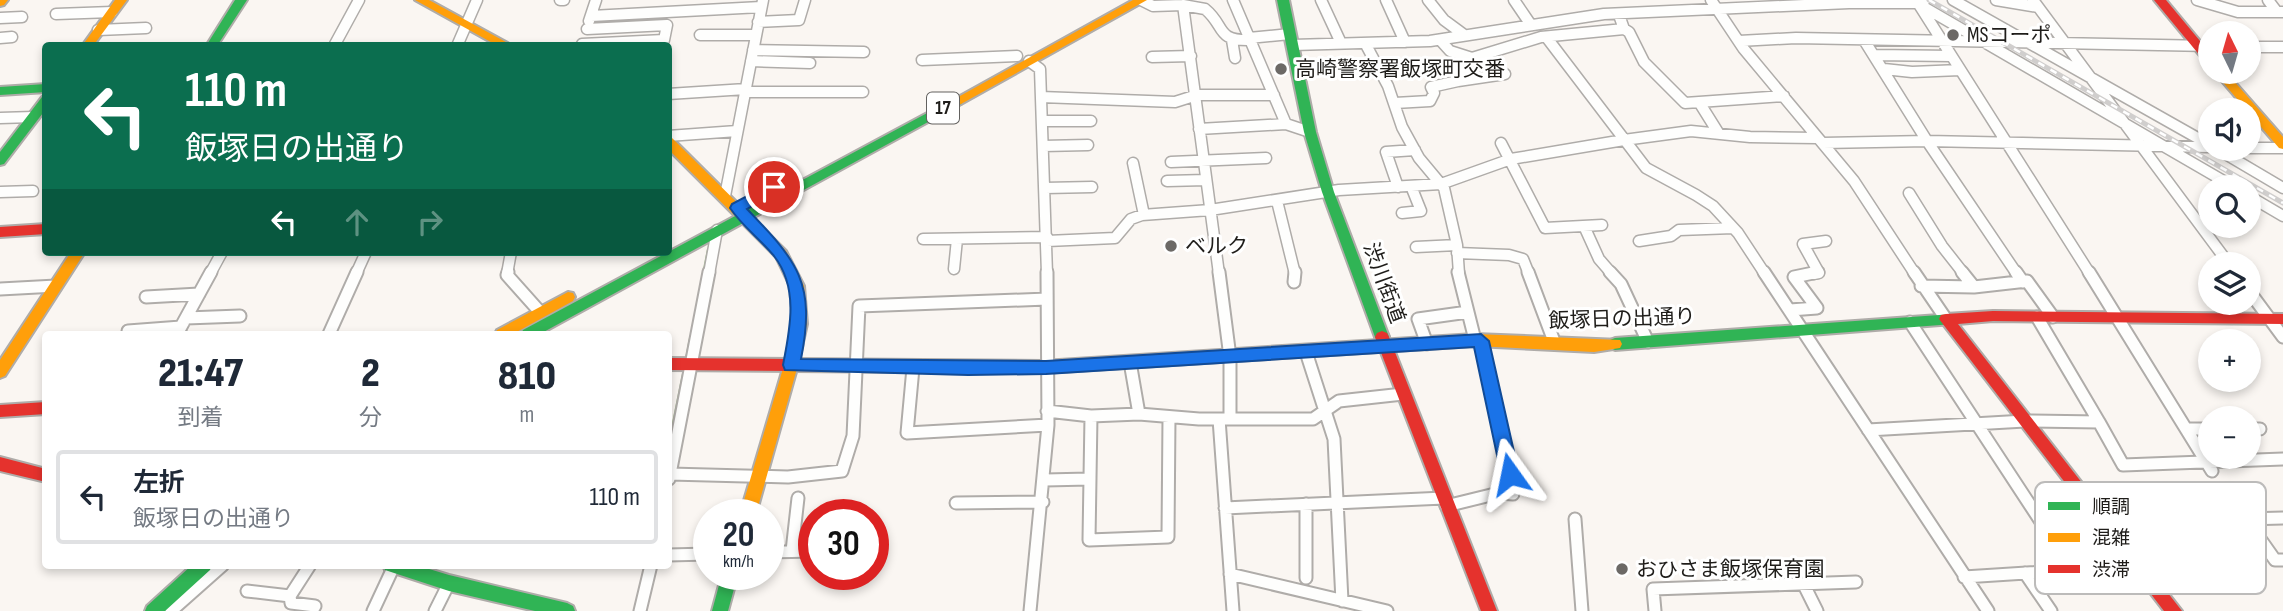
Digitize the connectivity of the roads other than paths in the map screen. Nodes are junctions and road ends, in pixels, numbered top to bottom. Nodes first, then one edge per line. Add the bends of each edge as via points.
1 (241, 0) edge
2 (359, 0) edge
3 (421, 0) edge
4 (477, 0) edge
5 (596, 0) edge
6 (703, 0) edge
7 (805, 0) edge
8 (1119, 0) edge
9 (1141, 0) edge
10 (1233, 0) edge
11 (1283, 0) edge
12 (1321, 0) edge
13 (1386, 0) edge
14 (1428, 0) edge
15 (1514, 0) edge
16 (1686, 0) edge
17 (1953, 0) edge
18 (1978, 0) edge
19 (1996, 0) edge
20 (2160, 0) edge
21 (2197, 0) edge
22 (2268, 0) edge
23 (1848, 1) edge
24 (1918, 1) edge
25 (762, 3) edge
26 (2035, 3) edge
27 (1183, 5) junction
28 (1714, 5) edge
29 (117, 6) edge
30 (1965, 6) junction
31 (700, 10) junction
32 (1691, 10) junction
33 (2280, 12) edge
34 (56, 14) dead end
35 (1619, 15) junction
36 (591, 16) junction
37 (22, 17) dead end
38 (0, 18) edge
39 (758, 22) junction
40 (467, 23) junction
41 (1532, 25) junction
42 (146, 28) dead end
43 (1507, 28) junction
44 (587, 29) junction
45 (1624, 29) junction
46 (98, 30) junction
47 (1463, 34) junction
48 (700, 35) dead end
49 (756, 35) junction
50 (12, 37) dead end
51 (0, 38) edge
52 (1544, 38) junction
53 (1250, 39) junction
54 (1292, 39) junction
55 (1231, 40) junction
56 (1440, 40) junction
57 (1864, 40) junction
58 (2198, 40) edge
59 (1739, 41) junction
60 (1943, 41) junction
61 (90, 42) edge
62 (214, 42) edge
63 (336, 42) edge
64 (459, 42) edge
65 (501, 42) edge
66 (582, 42) edge
67 (631, 42) edge
68 (1405, 42) junction
69 (1341, 43) junction
70 (1365, 43) junction
71 (1517, 43) junction
72 (1984, 43) junction
73 (2032, 43) junction
74 (2064, 43) junction
75 (2198, 46) edge
76 (2261, 47) edge
77 (2283, 47) edge
78 (753, 50) junction
79 (864, 52) dead end
80 (1875, 55) junction
81 (1191, 56) junction
82 (1951, 56) junction
83 (1152, 57) dead end
84 (1023, 58) junction
85 (1236, 58) dead end
86 (1472, 58) junction
87 (922, 60) dead end
88 (751, 61) junction
89 (810, 63) dead end
90 (1884, 69) junction
91 (1960, 71) junction
92 (1505, 74) dead end
93 (2087, 74) junction
94 (1458, 81) junction
95 (2231, 84) edge
96 (42, 88) edge
97 (746, 90) junction
98 (0, 91) edge
99 (863, 92) dead end
100 (672, 94) edge
101 (1197, 95) junction
102 (1274, 95) junction
103 (1784, 96) junction
104 (1041, 97) junction
105 (1699, 102) junction
106 (1395, 103) junction
107 (42, 105) edge
108 (33, 117) junction
109 (0, 118) edge
110 (2121, 120) junction
111 (1042, 121) junction
112 (1091, 121) dead end
113 (1286, 124) junction
114 (1199, 129) junction
115 (737, 131) junction
116 (1310, 132) junction
117 (1719, 134) junction
118 (672, 136) edge
119 (2198, 139) edge
120 (1624, 140) junction
121 (1820, 140) junction
122 (1927, 141) junction
123 (672, 142) edge
124 (1501, 143) dead end
125 (2005, 143) junction
126 (1088, 145) dead end
127 (2139, 145) junction
128 (1043, 146) junction
129 (2164, 146) junction
130 (2198, 146) edge
131 (2283, 147) edge
132 (2261, 148) edge
133 (1415, 150) junction
134 (1266, 158) dead end
135 (1511, 159) junction
136 (0, 161) edge
137 (1203, 161) junction
138 (2237, 161) edge
139 (1171, 162) dead end
140 (1133, 163) dead end
141 (2214, 175) edge
142 (1206, 180) junction
143 (1167, 181) dead end
144 (1441, 184) junction
145 (1411, 186) junction
146 (1093, 187) dead end
147 (1398, 187) junction
148 (1045, 188) junction
149 (2283, 188) edge
150 (33, 191) dead end
151 (0, 192) edge
152 (1328, 192) junction
153 (1909, 193) dead end
154 (725, 195) junction
155 (1277, 201) junction
156 (2261, 203) edge
157 (1210, 210) junction
158 (741, 211) junction
159 (1402, 213) dead end
160 (1144, 215) junction
161 (2283, 216) edge
162 (1602, 225) dead end
163 (1584, 226) junction
164 (1733, 228) junction
165 (42, 229) edge
166 (717, 230) junction
167 (0, 232) edge
168 (923, 239) dead end
169 (957, 239) junction
170 (1047, 239) junction
171 (1639, 241) dead end
172 (1826, 241) dead end
173 (672, 242) edge
174 (1416, 247) dead end
175 (1457, 249) junction
176 (2220, 252) edge
177 (672, 255) edge
178 (75, 256) edge
179 (220, 256) edge
180 (364, 256) edge
181 (510, 256) edge
182 (646, 256) edge
183 (670, 256) edge
184 (954, 269) dead end
185 (1294, 282) dead end
186 (2024, 282) junction
187 (56, 286) junction
188 (1922, 286) junction
189 (1974, 287) junction
190 (0, 289) edge
191 (199, 294) junction
192 (146, 297) dead end
193 (1047, 299) junction
194 (2261, 303) edge
195 (1790, 310) junction
196 (540, 312) junction
197 (1468, 312) junction
198 (240, 316) dead end
199 (2037, 317) junction
200 (2053, 317) junction
201 (1946, 319) junction
202 (2119, 319) junction
203 (2276, 319) edge
204 (1910, 322) junction
205 (182, 326) edge
206 (1803, 330) junction
207 (128, 331) dead end
208 (330, 331) edge
209 (507, 331) edge
210 (533, 331) edge
211 (2283, 337) edge
212 (1478, 341) junction
213 (1648, 342) junction
214 (1427, 344) junction
215 (1555, 344) junction
216 (1385, 347) junction
217 (1306, 352) junction
218 (1230, 357) junction
219 (1130, 362) junction
220 (672, 364) edge
221 (691, 364) junction
222 (791, 365) junction
223 (856, 367) junction
224 (914, 368) junction
225 (1046, 368) junction
226 (0, 372) edge
227 (1403, 394) junction
228 (42, 408) edge
229 (0, 411) edge
230 (1047, 411) junction
231 (1325, 411) junction
232 (1139, 414) junction
233 (1091, 416) junction
234 (1169, 417) junction
235 (1225, 419) junction
236 (2025, 421) junction
237 (2099, 422) junction
238 (1979, 424) junction
239 (1048, 425) junction
240 (2186, 429) junction
241 (2198, 429) edge
242 (1868, 430) junction
243 (2198, 448) edge
244 (2283, 459) edge
245 (2261, 461) edge
246 (672, 462) edge
247 (0, 464) edge
248 (2198, 466) edge
249 (42, 475) edge
250 (759, 476) junction
251 (672, 478) edge
252 (1090, 479) junction
253 (1045, 480) junction
254 (2073, 482) edge
255 (798, 498) dead end
256 (752, 499) edge
257 (1043, 502) junction
258 (1445, 502) junction
259 (956, 503) dead end
260 (1337, 503) junction
261 (1306, 504) junction
262 (1225, 508) junction
263 (2035, 514) edge
264 (1576, 519) dead end
265 (2266, 547) edge
266 (784, 551) edge
267 (792, 551) junction
268 (798, 551) edge
269 (693, 554) edge
270 (672, 555) edge
271 (2283, 560) edge
272 (181, 569) edge
273 (200, 569) edge
274 (218, 569) edge
275 (308, 569) edge
276 (391, 569) edge
277 (402, 569) edge
278 (651, 569) edge
279 (2035, 572) edge
280 (2025, 573) junction
281 (1230, 574) junction
282 (1964, 576) junction
283 (1306, 578) dead end
284 (1856, 582) dead end
285 (449, 583) junction
286 (1804, 585) junction
287 (2035, 588) edge
288 (726, 590) edge
289 (247, 591) dead end
290 (2039, 594) edge
291 (2161, 594) edge
292 (1342, 601) junction
293 (289, 603) edge
294 (136, 611) edge
295 (153, 611) edge
296 (171, 611) edge
297 (312, 611) edge
298 (373, 611) edge
299 (435, 611) edge
300 (567, 611) edge
301 (640, 611) edge
302 (720, 611) edge
303 (1030, 611) edge
304 (1233, 611) edge
305 (1387, 611) edge
306 (1489, 611) edge
307 (1582, 611) edge
308 (1655, 611) edge
309 (1817, 611) edge
310 (1988, 611) edge
311 (2051, 611) edge
312 (2174, 611) edge

1 - 62 main road
2 - 63 street
3 - 40 main road
4 - 40 street
5 - 36 street
6 - 31 street
7 - 39 street via 799,20
8 - 84 main road, 17
9 - 27 street via 1153,6
9 - 84 main road, 17
10 - 53 street
11 - 54 main road, 渋川街道
12 - 69 street
13 - 68 street
14 - 47 street
15 - 41 street
16 - 32 street
17 - 30 street
18 - 30 street via 1980,6
19 - 26 street
20 - 58 main road
21 - 33 street via 2238,12
22 - 33 street
23 - 24 street
23 - 28 street
24 - 60 street
24 - 72 street
25 - 31 street
25 - 39 street
26 - 74 street
27 - 55 street via 1208,8
27 - 81 street
28 - 32 street
28 - 59 street
29 - 34 street
29 - 46 main road
30 - 73 street
31 - 36 street
32 - 35 street
35 - 41 street via 1587,15
35 - 45 street
36 - 44 street
37 - 38 street
39 - 49 street
40 - 64 street
40 - 65 main road
41 - 43 street
41 - 52 street
42 - 46 street
43 - 47 street
43 - 71 street
44 - 66 street
44 - 67 street via 667,25 664,40
45 - 52 street
45 - 105 street via 1644,62 1685,103
46 - 61 main road
47 - 56 street
48 - 49 street
49 - 78 street
50 - 51 street
52 - 71 street
52 - 120 street
53 - 54 street
53 - 55 street
53 - 102 street
54 - 69 street
54 - 116 main road, 渋川街道
55 - 85 street
56 - 68 street
56 - 86 street via 1450,51
57 - 59 street via 1796,37
57 - 60 street
57 - 80 street
59 - 103 street
60 - 72 street
60 - 82 street
68 - 70 street
69 - 70 street
70 - 106 street
71 - 86 street
72 - 73 street
72 - 110 street
73 - 74 street
73 - 93 street
74 - 75 street
74 - 93 street
76 - 77 street
78 - 79 street
78 - 88 street
80 - 82 street
80 - 90 street
81 - 83 street
81 - 101 street
82 - 91 street
84 - 87 street
84 - 104 street via 1040,69
84 - 158 main road, 17
86 - 94 street
88 - 89 street
88 - 97 street
90 - 91 street via 1902,74
90 - 122 street
91 - 125 street
92 - 94 street
93 - 110 street
93 - 119 street
94 - 106 street via 1431,87 1430,101
95 - 131 main road
96 - 98 main road
97 - 99 street
97 - 100 street
97 - 115 street
101 - 102 street
101 - 104 street via 1175,102
101 - 114 street
102 - 113 street
103 - 105 street
103 - 121 street
104 - 111 street
105 - 117 street
106 - 133 street
107 - 108 main road
108 - 109 street
108 - 136 main road
110 - 127 street
110 - 129 street
111 - 112 street
111 - 128 street
113 - 114 street
113 - 116 street
114 - 137 street
115 - 118 street
115 - 154 street
116 - 152 main road, 渋川街道
117 - 120 street via 1691,131
117 - 121 street
120 - 135 street
120 - 164 street via 1658,178 1702,198
121 - 122 street
121 - 188 street via 1879,216
122 - 125 street
122 - 186 street
123 - 154 main road
124 - 135 street
125 - 127 street
125 - 202 street
126 - 128 street
127 - 129 street
127 - 176 street
128 - 148 street
129 - 130 street
129 - 141 street
131 - 132 street
133 - 144 street
133 - 147 street via 1386,152
134 - 137 street
135 - 144 street
135 - 163 street via 1545,228
137 - 139 street
137 - 142 street
138 - 149 street
140 - 160 street
142 - 143 street
142 - 157 street
144 - 145 street
144 - 175 street via 1449,201
145 - 147 street
145 - 159 street via 1421,211
146 - 148 street
147 - 152 street
148 - 170 street
150 - 151 street
152 - 155 street
152 - 216 main road, 渋川街道
153 - 189 street
154 - 158 main road
155 - 157 street
155 - 185 street
156 - 161 street
157 - 160 street
157 - 218 street
158 - 166 main road, 17
158 - 173 main road, 17
158 - 222 main road via 781,254 796,286 800,324
160 - 170 street via 1131,219 1122,233 1111,239
162 - 163 street
163 - 213 street via 1599,259 1620,284
164 - 171 street via 1679,230 1671,236
164 - 195 street via 1750,245
165 - 167 main road
166 - 177 main road, 17
166 - 221 street
168 - 169 street
169 - 170 street
169 - 184 street
170 - 193 street
172 - 195 street via 1802,244 1819,272 1794,277 1817,308
174 - 175 street
175 - 197 street
175 - 215 street via 1523,259
178 - 187 main road
179 - 191 street
180 - 208 street
181 - 196 street via 507,275
182 - 196 main road
183 - 210 main road, 17
186 - 189 street
186 - 200 street
187 - 190 street
187 - 226 main road
188 - 189 street
188 - 201 street
191 - 192 street
191 - 205 street
193 - 223 street via 859,306
193 - 225 street
194 - 203 street
195 - 206 street
196 - 209 main road
197 - 212 street
197 - 214 street via 1418,319
198 - 205 street
199 - 200 main road, 飯塚日の出通り
199 - 201 main road, 飯塚日の出通り
199 - 237 street
200 - 202 main road, 飯塚日の出通り
201 - 204 main road, 飯塚日の出通り
201 - 236 main road
202 - 203 main road, 飯塚日の出通り
202 - 240 street
203 - 211 street
204 - 206 main road, 飯塚日の出通り
204 - 238 street
205 - 207 street
206 - 213 main road, 飯塚日の出通り
206 - 242 street
212 - 214 main road, 飯塚日の出通り
212 - 215 main road, 飯塚日の出通り
212 - 258 street via 1513,494
213 - 215 main road, 飯塚日の出通り
214 - 216 main road, 飯塚日の出通り
216 - 217 main road, 飯塚日の出通り
216 - 227 main road, 渋川街道
217 - 218 main road, 飯塚日の出通り
217 - 231 street
218 - 219 main road, 飯塚日の出通り
218 - 235 street
219 - 225 main road, 飯塚日の出通り
219 - 232 street
220 - 221 main road, 飯塚日の出通り
221 - 222 main road, 飯塚日の出通り
221 - 246 street
222 - 223 main road, 飯塚日の出通り
222 - 250 main road
223 - 224 main road, 飯塚日の出通り
223 - 250 street via 853,436 842,471
224 - 225 main road, 飯塚日の出通り
224 - 239 street via 907,433
225 - 230 street
227 - 231 street via 1339,401
227 - 258 main road, 渋川街道
228 - 229 main road
230 - 233 street
230 - 239 street
231 - 235 street via 1313,419
231 - 260 street via 1334,439
232 - 233 street
232 - 234 street
233 - 252 street
234 - 235 street
234 - 252 street via 1168,537 1089,540
235 - 262 street
236 - 237 street
236 - 238 street
236 - 254 main road
237 - 248 street via 2123,465
238 - 242 street
238 - 263 street
239 - 253 street
240 - 241 street
240 - 243 street
242 - 282 street
244 - 245 street
247 - 249 main road
250 - 251 street
250 - 256 main road
252 - 253 street
253 - 257 street
255 - 267 street
257 - 259 street
257 - 303 street
258 - 260 street
258 - 306 main road, 渋川街道
260 - 261 street
260 - 292 street
261 - 262 street
261 - 283 street
262 - 281 street
264 - 307 street
265 - 271 street via 2275,560
266 - 267 street
267 - 268 street
269 - 270 street
272 - 294 main road
273 - 295 main road
274 - 296 street
275 - 293 street
276 - 298 street
277 - 285 main road
278 - 301 street
279 - 280 street
280 - 282 street
280 - 287 street
281 - 292 street
281 - 304 street
282 - 310 street
284 - 286 street
285 - 299 street
285 - 300 main road
286 - 308 street via 1653,589
286 - 309 street
288 - 302 main road
289 - 293 street
290 - 311 street
291 - 312 main road
292 - 305 street
293 - 297 street via 315,606

